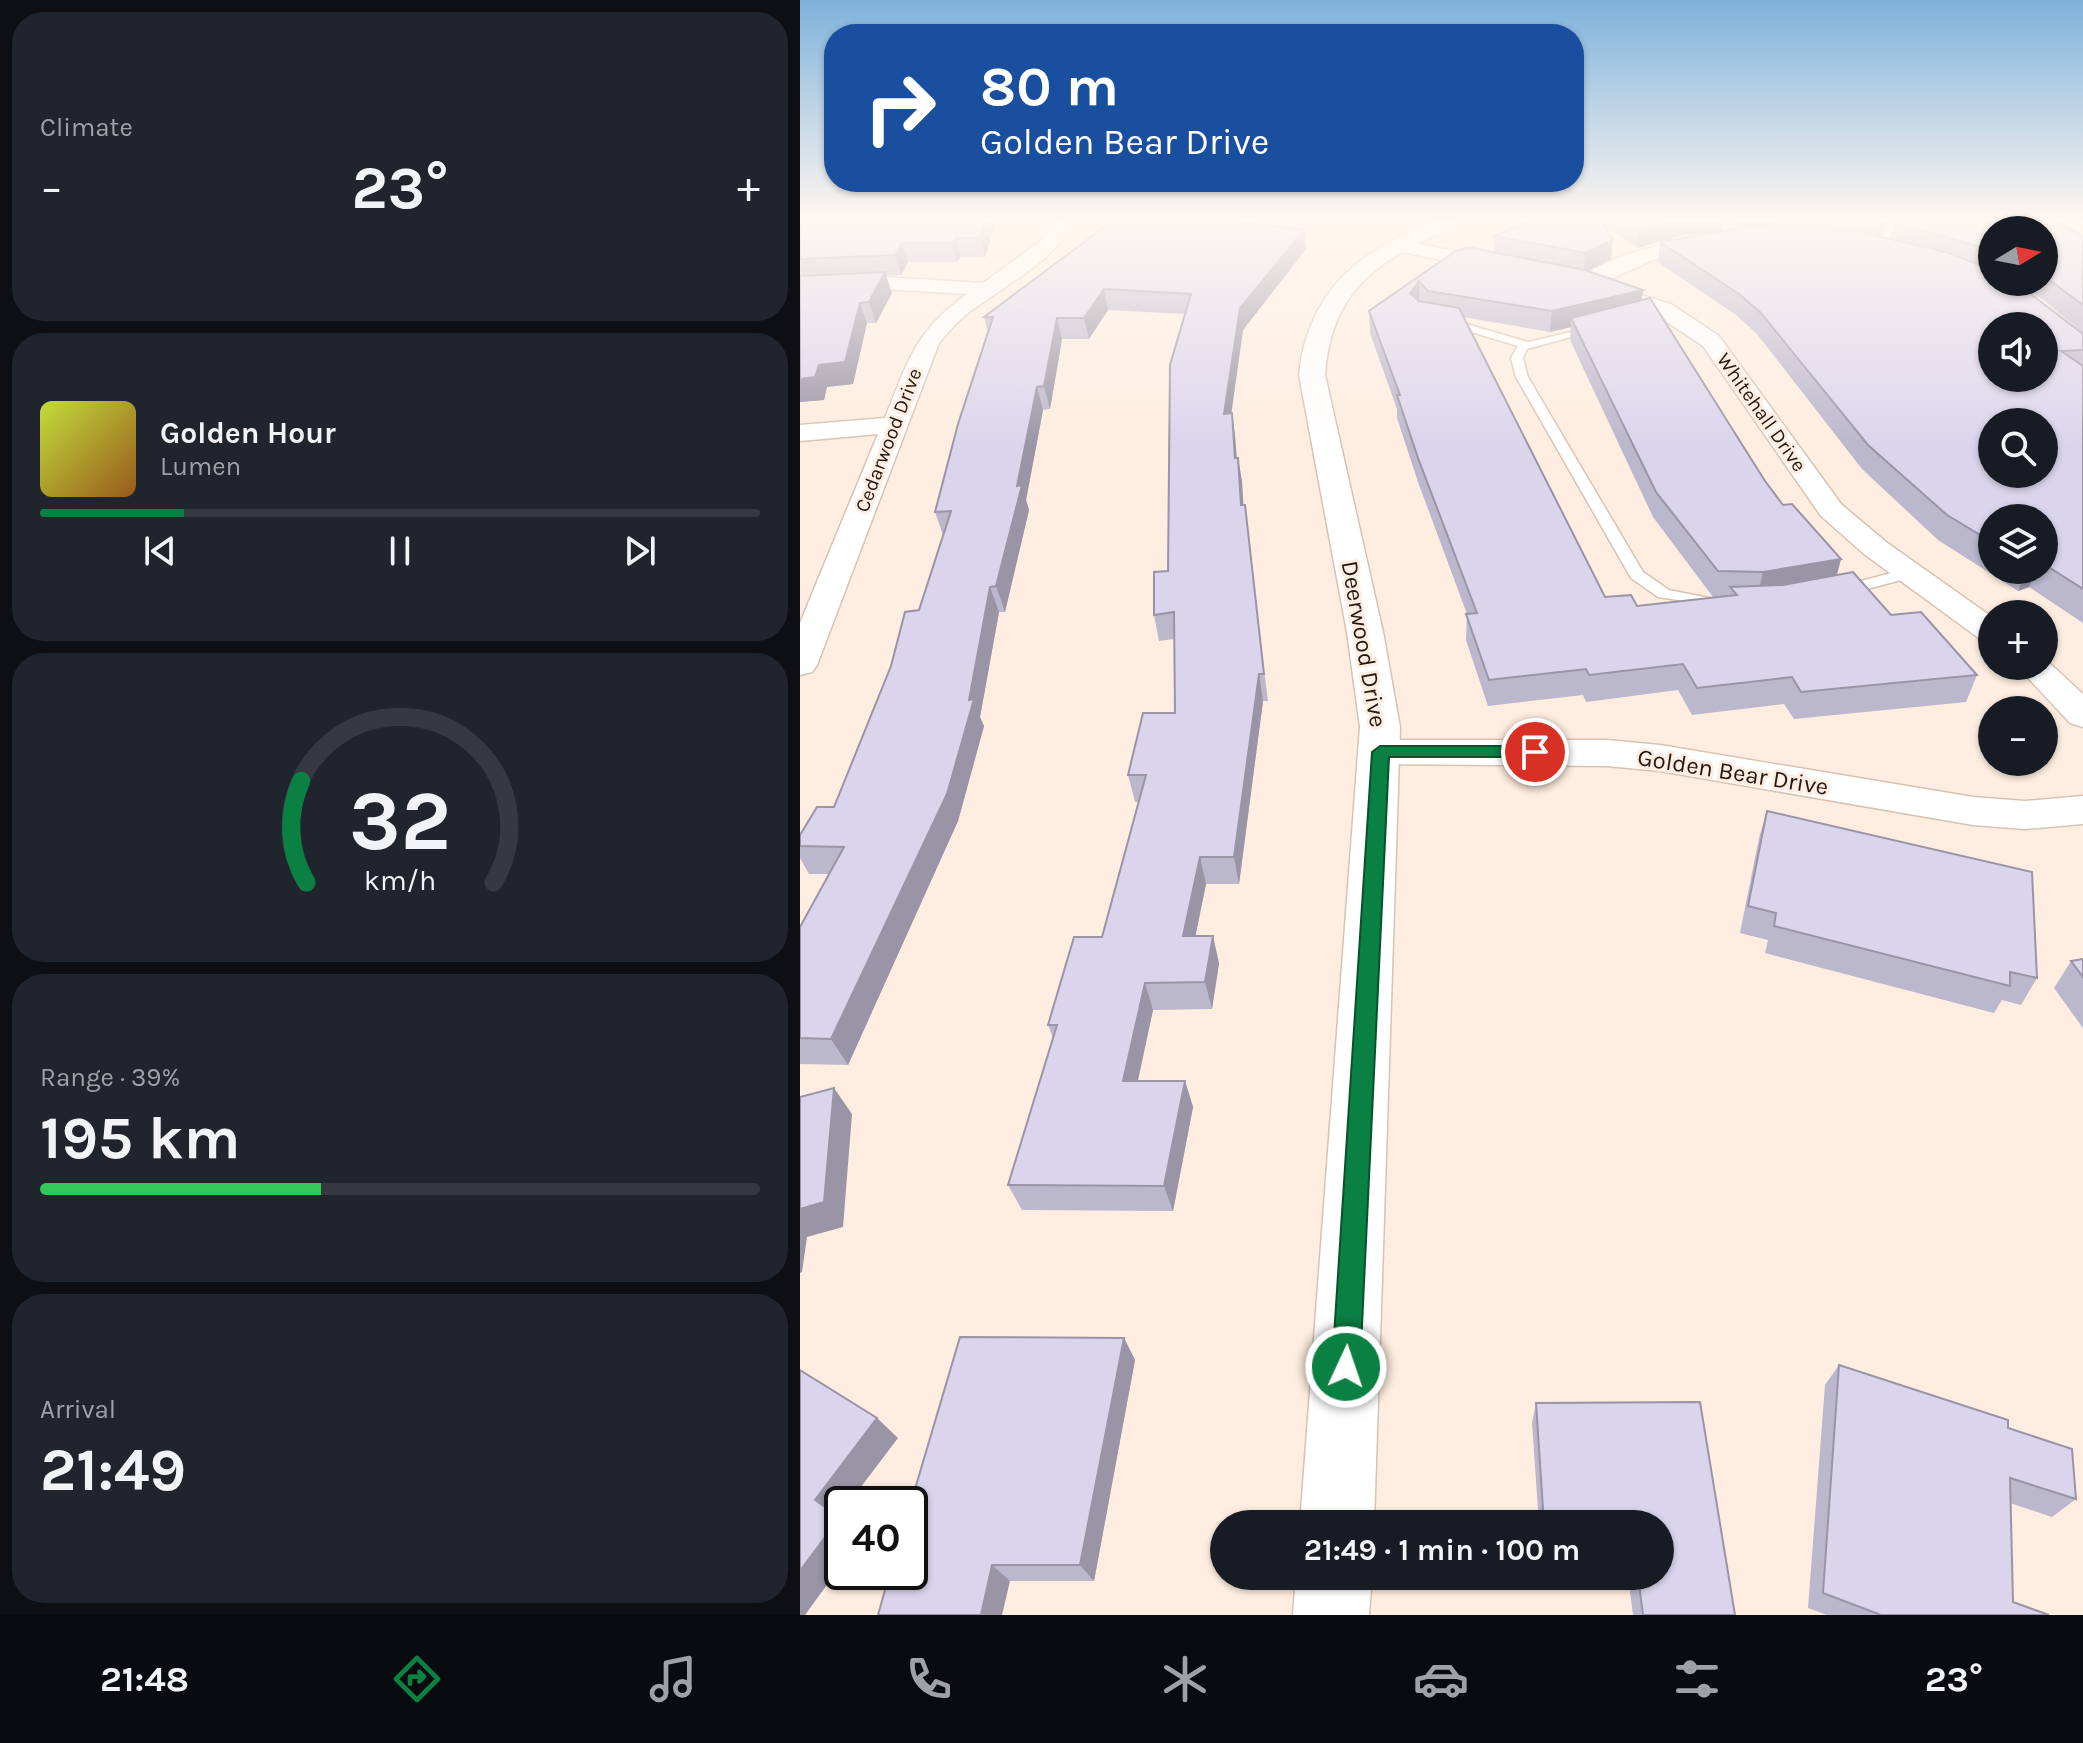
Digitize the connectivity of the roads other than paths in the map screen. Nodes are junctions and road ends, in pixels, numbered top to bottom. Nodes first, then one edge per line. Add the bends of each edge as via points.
1 (977, 296) edge
2 (1336, 296) edge
3 (1615, 296) edge
4 (1424, 317) edge
5 (1613, 322) edge
6 (1526, 345) junction
7 (894, 425) junction
8 (800, 433) edge
9 (1910, 573) junction
10 (1831, 592) edge
11 (1735, 605) edge
12 (1978, 622) edge
13 (800, 665) edge
14 (2048, 680) edge
15 (2083, 715) edge
16 (1380, 752) junction
17 (2083, 810) edge
18 (1338, 1510) edge
19 (1333, 1590) edge
20 (1331, 1615) edge

1 - 7 street, Cedarwood Drive via 928,341
2 - 16 street, Deerwood Drive via 1321,319 1312,375 1374,679
3 - 9 street, Whitehall Drive via 1690,325 1717,347 1831,510
4 - 6 lane via 1476,327
5 - 6 lane
6 - 11 lane via 1517,354 1522,377 1637,575 1674,597
7 - 8 street
7 - 13 street, Cedarwood Drive
9 - 10 lane
9 - 12 street, Whitehall Drive
14 - 15 street
16 - 17 street, Golden Bear Drive via 1607,753 1973,811 2025,815
16 - 18 street, Deerwood Drive
19 - 20 street

